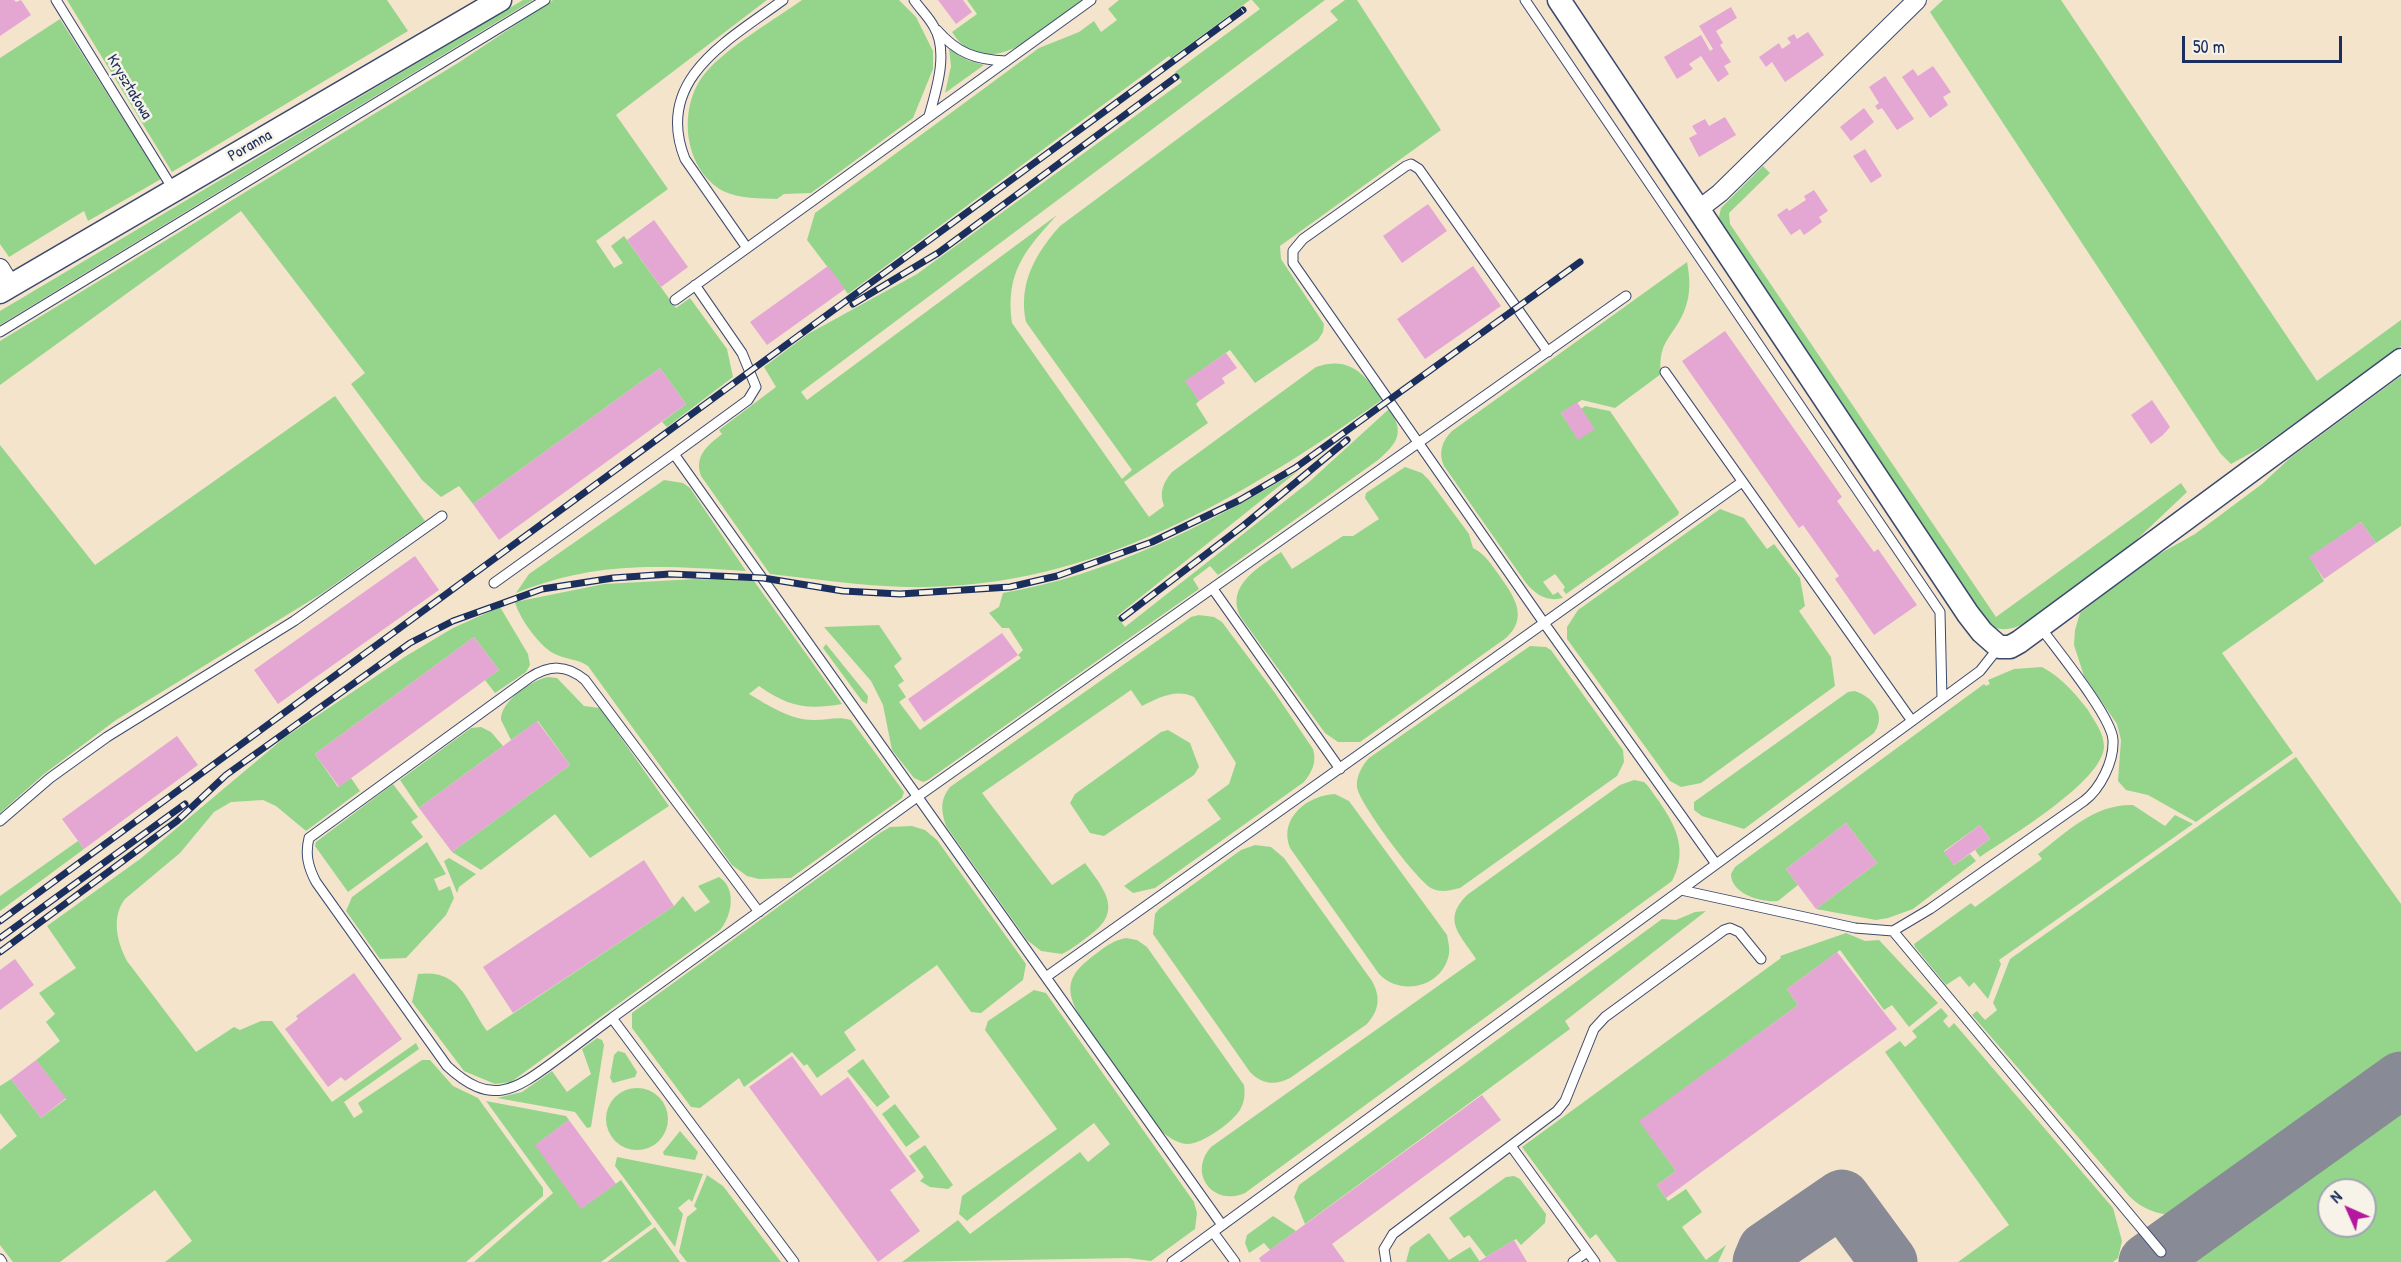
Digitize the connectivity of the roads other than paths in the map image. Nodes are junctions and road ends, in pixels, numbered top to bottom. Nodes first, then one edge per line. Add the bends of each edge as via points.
1 (56, 0) edge
2 (499, 0) edge
3 (545, 0) edge
4 (783, 0) edge
5 (914, 0) edge
6 (1091, 0) edge
7 (1526, 0) edge
8 (1559, 0) edge
9 (1917, 0) edge
10 (936, 28) junction
11 (1007, 61) junction
12 (929, 116) junction
13 (174, 190) junction
14 (1698, 210) junction
15 (747, 248) junction
16 (4, 282) edge
17 (695, 285) junction
18 (1626, 296) dead end
19 (675, 300) dead end
20 (0, 333) edge
21 (1548, 352) junction
22 (2401, 360) edge
23 (1665, 372) dead end
24 (1419, 444) junction
25 (675, 454) junction
26 (1742, 482) junction
27 (442, 516) dead end
28 (494, 583) dead end
29 (1213, 589) junction
30 (1544, 623) junction
31 (2040, 627) junction
32 (1999, 647) junction
33 (1942, 699) junction
34 (1912, 721) junction
35 (1340, 768) junction
36 (917, 797) junction
37 (0, 821) edge
38 (1716, 864) junction
39 (1681, 890) junction
40 (759, 912) junction
41 (1893, 931) junction
42 (1761, 959) dead end
43 (1047, 977) junction
44 (612, 1018) junction
45 (1511, 1146) junction
46 (1222, 1225) junction
47 (1213, 1232) junction
48 (1587, 1252) junction
49 (2161, 1252) dead end
50 (794, 1262) edge
51 (1172, 1262) edge
52 (1235, 1262) edge
53 (1386, 1262) edge
54 (1573, 1262) edge
55 (1595, 1262) edge

1 - 13 lane, Kryształowa
2 - 13 street, Poranna
3 - 20 lane
4 - 15 lane via 700,63 688,81 679,109 679,144 685,159
5 - 10 lane
6 - 11 lane
7 - 33 lane via 1940,612
8 - 14 street
9 - 14 street
10 - 11 lane via 950,45 966,55
10 - 12 lane via 940,64
11 - 12 lane
12 - 15 lane
13 - 16 street, Poranna
14 - 32 street via 1968,614
15 - 17 lane
17 - 19 lane
17 - 25 lane via 742,354 756,387 748,400
18 - 21 lane
21 - 24 lane
21 - 24 lane via 1419,169 1411,164 1303,239 1291,257
22 - 31 street
23 - 26 lane
24 - 29 lane
24 - 30 lane
25 - 28 lane
25 - 36 lane
26 - 30 lane
26 - 34 lane
27 - 37 lane via 294,621 107,737
29 - 35 lane
29 - 36 lane
30 - 35 lane
30 - 38 lane
31 - 32 street via 2010,647
31 - 41 lane via 2106,721 2113,740 2109,764 2093,794 2084,801
32 - 33 lane via 1980,671
33 - 34 lane
34 - 38 lane
35 - 43 lane
36 - 40 lane
36 - 43 lane
38 - 39 lane
39 - 41 lane via 1855,928
39 - 46 lane
40 - 44 lane
40 - 44 lane via 585,680 567,668 548,667 528,678 309,838 308,866 316,882 447,1066 464,1081 488,1089 513,1089
41 - 49 lane
42 - 45 lane via 1739,932 1724,930 1605,1017 1594,1029 1561,1106
43 - 46 lane
44 - 50 lane
45 - 48 lane
45 - 53 lane via 1393,1234 1384,1249
46 - 47 lane
47 - 51 lane
47 - 52 lane
48 - 54 lane
48 - 55 lane

